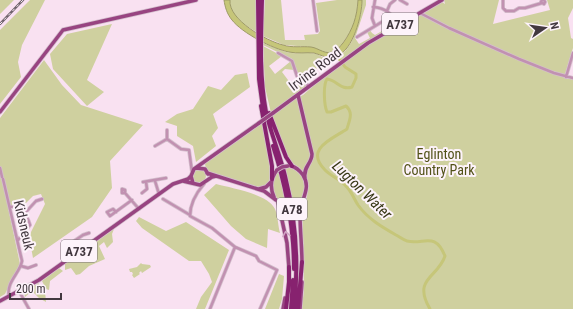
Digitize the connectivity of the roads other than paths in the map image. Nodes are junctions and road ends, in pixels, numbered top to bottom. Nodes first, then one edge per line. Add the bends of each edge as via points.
1 (196, 0) edge
2 (258, 0) edge
3 (262, 0) edge
4 (313, 0) edge
5 (375, 0) edge
6 (395, 0) edge
7 (400, 0) edge
8 (442, 0) edge
9 (503, 0) edge
10 (543, 1) edge
11 (407, 4) dead end
12 (373, 7) junction
13 (387, 11) junction
14 (420, 13) junction
15 (385, 20) dead end
16 (399, 25) junction
17 (375, 26) junction
18 (260, 28) junction
19 (317, 31) dead end
20 (357, 36) dead end
21 (260, 46) junction
22 (278, 53) dead end
23 (573, 53) edge
24 (566, 77) junction
25 (573, 78) edge
26 (260, 86) junction
27 (309, 88) junction
28 (263, 94) junction
29 (297, 96) junction
30 (300, 99) junction
31 (301, 104) junction
32 (0, 112) edge
33 (265, 113) junction
34 (167, 130) dead end
35 (167, 139) junction
36 (155, 146) dead end
37 (205, 161) junction
38 (308, 165) junction
39 (291, 166) junction
40 (0, 168) edge
41 (193, 171) junction
42 (206, 171) junction
43 (217, 176) junction
44 (166, 178) dead end
45 (305, 179) junction
46 (183, 180) junction
47 (272, 180) junction
48 (155, 181) junction
49 (206, 182) junction
50 (194, 183) junction
51 (258, 189) junction
52 (198, 192) junction
53 (125, 193) dead end
54 (142, 193) dead end
55 (159, 194) junction
56 (42, 199) dead end
57 (163, 199) dead end
58 (132, 200) junction
59 (277, 201) junction
60 (303, 201) junction
61 (10, 207) junction
62 (139, 209) junction
63 (116, 212) dead end
64 (25, 213) junction
65 (190, 216) junction
66 (89, 233) dead end
67 (18, 240) junction
68 (235, 247) junction
69 (71, 257) junction
70 (302, 262) joint
71 (21, 266) junction
72 (36, 266) dead end
73 (289, 267) junction
74 (20, 291) junction
75 (9, 296) junction
76 (0, 301) edge
77 (29, 309) edge
78 (210, 309) edge
79 (260, 309) edge
80 (283, 309) edge
81 (286, 309) edge
82 (292, 309) edge
83 (299, 309) edge

1 - 32 main road via 63,30
2 - 18 highway, A78
3 - 18 highway, A78
4 - 19 street
5 - 12 street
6 - 13 street
7 - 11 street
8 - 14 main road, Irvine Road / A737
9 - 10 street via 503,8 506,11 514,11
12 - 13 street
12 - 17 street via 372,18
13 - 16 street
14 - 16 main road, Irvine Road / A737
14 - 24 street via 479,42
15 - 17 street
16 - 27 main road, Irvine Road / A737 via 372,41
17 - 20 street
18 - 21 highway, A78
21 - 26 highway, A78
21 - 28 highway, A78
22 - 27 street via 292,61 296,76 302,78
23 - 24 street
24 - 25 street
26 - 33 highway, A78
26 - 47 highway via 259,97 273,171
27 - 29 main road, Irvine Road / A737
27 - 30 main road
28 - 33 highway, A78
28 - 39 highway via 272,123
29 - 30 main road
29 - 31 main road
29 - 37 main road, Irvine Road / A737, bridge
30 - 31 main road
31 - 38 main road via 312,154
33 - 82 highway, A78 via 285,175 294,221 296,267
34 - 35 street
35 - 36 street
35 - 41 street via 181,149 190,150
37 - 41 main road, Irvine Road / A737
37 - 42 main road
38 - 39 main road
38 - 45 main road via 304,173
39 - 45 main road via 300,171
39 - 47 main road, bridge via 276,170
40 - 61 street, Kidsneuk
41 - 42 main road
41 - 46 main road, A737 via 188,179
41 - 50 main road
42 - 43 main road
42 - 49 main road
43 - 49 main road
43 - 51 main road
44 - 48 street
45 - 60 main road
46 - 50 main road
46 - 55 main road, A737
47 - 51 main road via 266,187
47 - 59 main road via 272,190
48 - 54 street via 145,182 147,189
48 - 55 street
49 - 50 main road via 200,185
49 - 52 street
50 - 52 street
51 - 59 main road via 267,192
52 - 65 street
53 - 58 street
55 - 62 main road, A737
56 - 64 street via 36,201
57 - 65 street
58 - 62 street
58 - 63 street
59 - 60 main road, bridge via 290,208
73 -> 59 main road via 285,231
60 - 70 main road via 300,213
61 - 64 street via 19,206
61 - 67 street, Kidsneuk
62 - 69 main road, A737
64 - 67 street via 30,225
65 - 68 street via 212,228
66 - 69 street via 67,246 66,250
67 - 71 street, Kidsneuk via 22,257
68 - 78 street
68 - 79 street via 256,256 259,261 276,270
69 - 74 main road, A737
70 - 83 highway
71 - 72 street
71 - 75 street, Kidsneuk via 9,286
73 - 80 main road
73 - 81 highway
74 - 75 main road, A737
74 - 77 street
75 - 76 main road, A737

